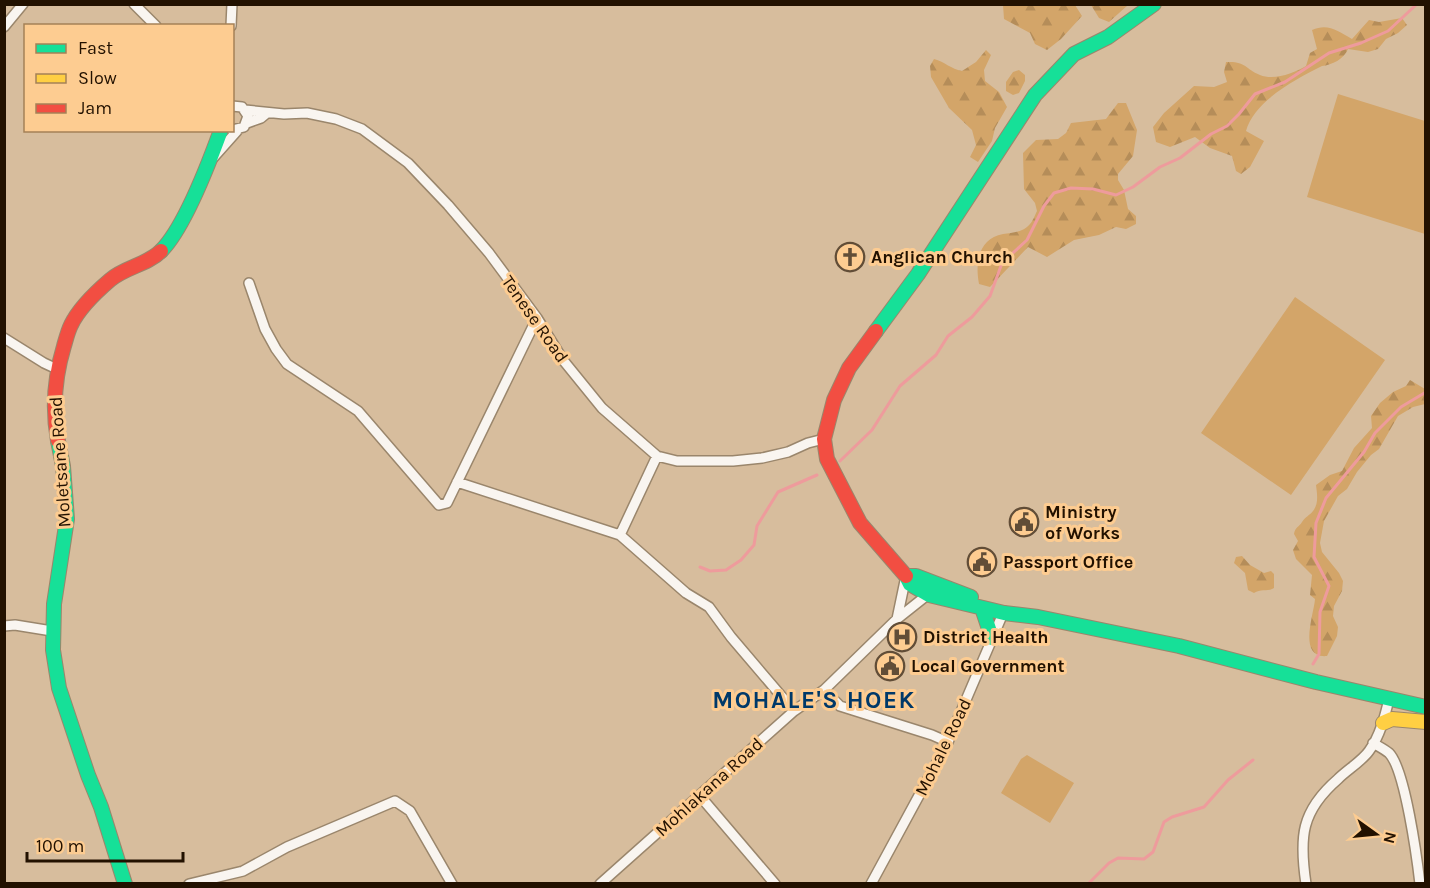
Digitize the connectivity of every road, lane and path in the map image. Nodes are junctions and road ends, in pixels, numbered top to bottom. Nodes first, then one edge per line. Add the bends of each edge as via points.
1 (23, 4) edge
2 (134, 4) edge
3 (232, 4) edge
4 (1154, 4) edge
5 (154, 24) edge
6 (231, 24) edge
7 (4, 27) edge
8 (236, 106) edge
9 (267, 113) junction
10 (247, 123) junction
11 (235, 131) edge
12 (220, 132) edge
13 (210, 161) junction
14 (249, 283) dead end
15 (537, 318) junction
16 (4, 338) edge
17 (57, 369) junction
18 (824, 439) junction
19 (657, 456) junction
20 (457, 482) junction
21 (620, 535) junction
22 (906, 576) junction
23 (932, 590) junction
24 (982, 608) junction
25 (1004, 610) junction
26 (897, 619) junction
27 (4, 626) edge
28 (52, 631) junction
29 (992, 638) junction
30 (824, 690) junction
31 (1389, 699) junction
32 (1425, 707) edge
33 (794, 711) junction
34 (1425, 722) edge
35 (1383, 723) junction
36 (948, 742) junction
37 (1373, 743) junction
38 (700, 796) junction
39 (1425, 835) edge
40 (1414, 836) junction
41 (125, 884) edge
42 (189, 884) edge
43 (452, 884) edge
44 (600, 884) edge
45 (775, 884) edge
46 (872, 884) edge
47 (1306, 884) edge
48 (1420, 884) edge

1 - 7 street
2 - 5 street
3 - 6 street
4 - 18 main road via 1108,37 1074,54 1035,95 918,274 849,368 834,400
8 - 9 street, Tenese Road
8 - 10 street via 248,116
9 - 10 street, Tenese Road
9 - 15 street, Tenese Road via 306,113 336,119 362,129 386,145 448,205
10 - 11 street, Tenese Road
11 - 13 street, Moletsane Road
12 - 13 main road, Moletsane Road
13 - 17 main road, Moletsane Road via 162,251 112,278 85,304 72,324
14 - 20 street via 265,329 287,364 358,411 439,505 447,502
15 - 19 street, Tenese Road via 563,360 602,408
15 - 20 street
16 - 17 street
17 - 28 main road, Moletsane Road via 54,420 67,519
18 - 19 street via 788,452 733,461 677,461
18 - 22 main road via 827,459 860,523
19 - 21 street
20 - 21 street
21 - 33 street via 686,593 709,607
22 - 23 main road via 910,584
22 - 26 street
23 - 24 main road
23 - 25 main road
23 - 26 street, Mohlakana Road
24 - 25 main road
24 - 29 main road
25 - 29 street, Mohale Road
25 - 31 main road via 1179,646
26 - 30 street, Mohlakana Road
27 - 28 street
28 - 41 main road, Moletsane Road via 59,688
29 - 36 street, Mohale Road
30 - 33 street, Mohlakana Road
30 - 36 street via 840,706
31 - 32 main road
31 - 35 street
33 - 38 street, Mohlakana Road
34 - 35 main road via 1392,719
35 - 37 street
36 - 46 street, Mohale Road
37 - 40 street via 1390,754
37 - 47 street via 1369,752 1314,802 1302,841
38 - 44 street, Mohlakana Road
38 - 45 street
39 - 40 street
40 - 48 street
42 - 43 street via 243,871 395,801 410,811

